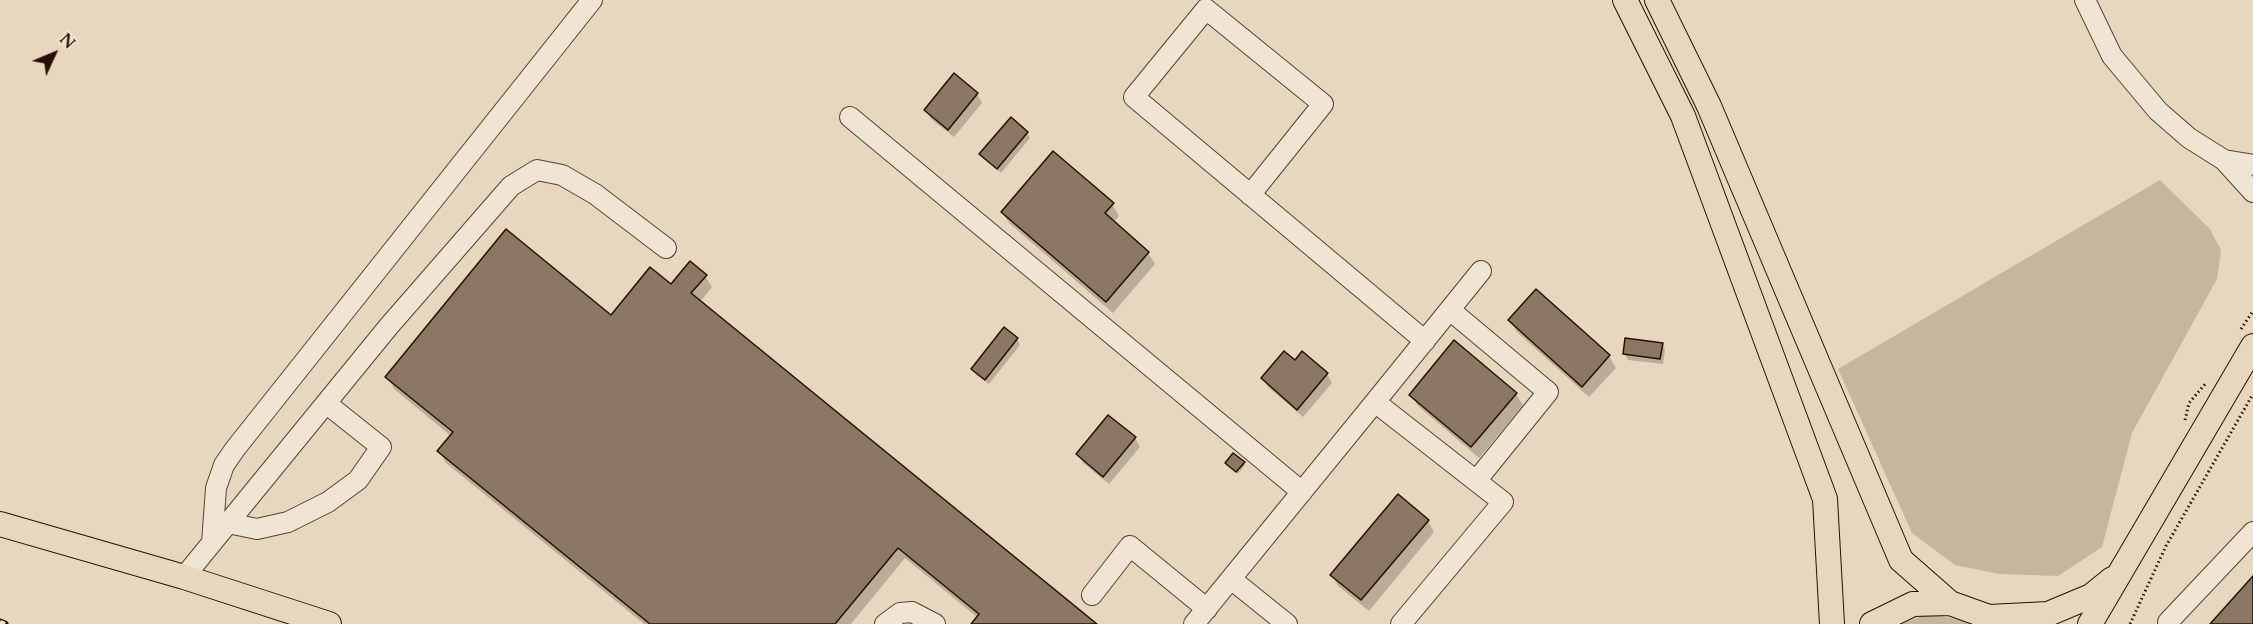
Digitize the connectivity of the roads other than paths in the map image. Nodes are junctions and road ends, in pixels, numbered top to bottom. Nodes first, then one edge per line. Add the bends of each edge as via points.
1 (592, 0) edge
2 (1625, 0) edge
3 (1658, 0) edge
4 (2085, 0) edge
5 (850, 117) dead end
6 (2224, 160) junction
7 (2253, 165) edge
8 (2253, 192) edge
9 (1250, 195) junction
10 (666, 248) dead end
11 (1481, 272) dead end
12 (1450, 310) junction
13 (1425, 341) junction
14 (2253, 346) edge
15 (1375, 402) junction
16 (327, 404) junction
17 (1476, 481) junction
18 (1302, 492) junction
19 (228, 523) junction
20 (0, 524) edge
21 (2253, 532) edge
22 (212, 543) junction
23 (2123, 570) junction
24 (184, 577) junction
25 (1231, 579) junction
26 (1092, 595) dead end
27 (1950, 603) junction
28 (1200, 617) edge
29 (1993, 621) edge
30 (2168, 622) dead end
31 (329, 624) edge
32 (885, 624) edge
33 (935, 624) edge
34 (1287, 624) edge
35 (1401, 624) edge
36 (1832, 624) edge
37 (1872, 624) edge
38 (2090, 624) edge

1 - 22 street via 235,449 216,488
2 - 36 main road via 1683,116 1825,499
3 - 27 main road via 1709,106 1901,560
4 - 6 street via 2112,56 2158,111 2189,138
5 - 18 street
6 - 7 street
6 - 8 street
9 - 9 street via 1134,97 1206,9 1323,104
9 - 13 street
10 - 16 street via 596,194 562,175 537,170 512,186
11 - 12 street
12 - 13 street
12 - 17 street via 1548,392
13 - 15 street
14 - 23 main road
15 - 17 street
15 - 18 street
16 - 19 street
16 - 19 street via 381,447 358,480 328,502 288,522 257,529
17 - 35 street via 1503,502
18 - 25 street
19 - 22 street
20 - 24 main road
21 - 30 street
22 - 24 street
23 - 29 main road via 2091,596 2048,614
23 - 38 main road
24 - 31 main road
25 - 28 street
25 - 34 street
26 - 28 street via 1130,546
27 - 29 main road
27 - 37 main road via 1913,604
32 - 33 street via 900,613 912,612

